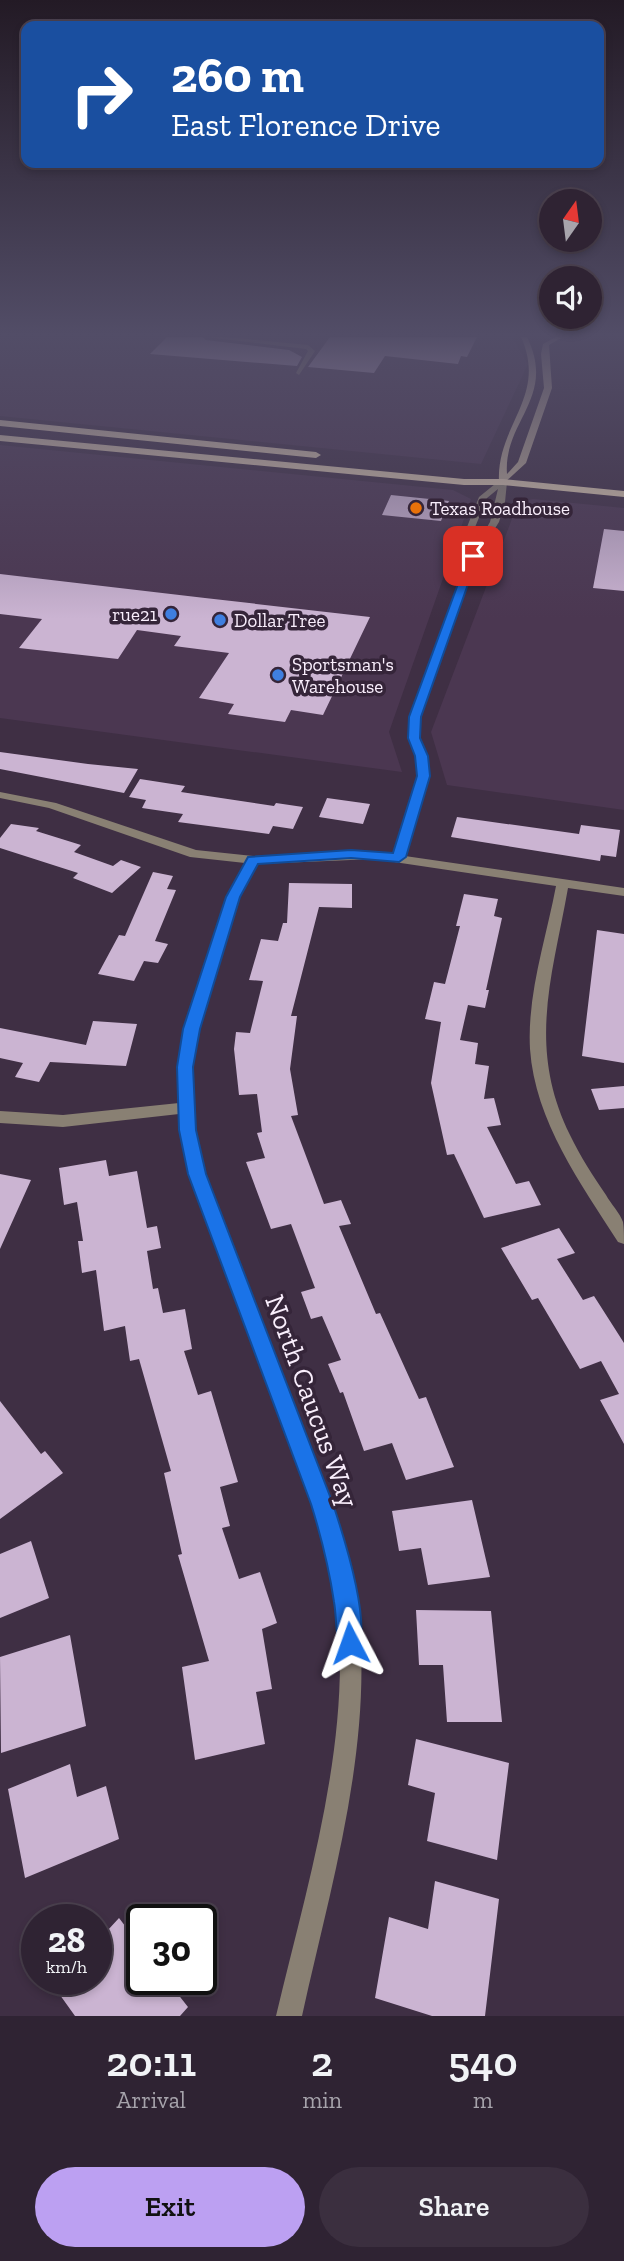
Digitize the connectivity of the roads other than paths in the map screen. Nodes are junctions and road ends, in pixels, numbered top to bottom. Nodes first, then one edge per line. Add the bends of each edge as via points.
1 (79, 431) edge
2 (514, 431) edge
3 (533, 431) edge
4 (0, 438) edge
5 (324, 456) dead end
6 (415, 466) dead end
7 (503, 482) junction
8 (624, 494) edge
9 (473, 556) junction
10 (0, 794) edge
11 (399, 857) junction
12 (253, 860) junction
13 (563, 882) junction
14 (624, 892) edge
15 (185, 1108) junction
16 (0, 1117) edge
17 (624, 1237) edge
18 (289, 2016) edge

1 - 5 main road
2 - 7 street via 502,462
3 - 7 street via 522,463
4 - 7 main road
6 - 7 main road via 468,471
7 - 8 main road
7 - 9 street via 488,540
7 - 9 street via 483,498 475,517 467,537
9 - 11 street via 415,717 414,738 424,776
10 - 12 street via 52,805 194,854
11 - 12 street via 351,854
11 - 13 street
12 - 15 street, North Caucus Way via 233,897 191,1029
13 - 14 street
13 - 17 street via 538,1018 542,1083 573,1158
15 - 16 street via 64,1121
15 - 18 street, North Caucus Way via 197,1174 322,1504 338,1555 349,1620 351,1690 343,1764

